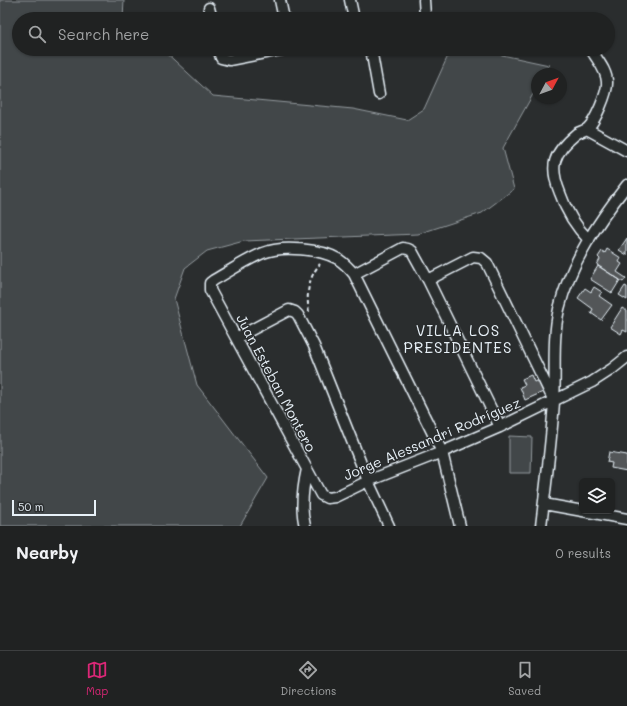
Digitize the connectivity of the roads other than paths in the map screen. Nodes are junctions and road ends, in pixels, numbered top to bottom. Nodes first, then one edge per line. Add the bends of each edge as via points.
1 (280, 0) edge
2 (350, 0) edge
3 (424, 0) edge
4 (209, 8) dead end
5 (210, 12) edge
6 (283, 12) edge
7 (353, 12) edge
8 (424, 12) edge
9 (220, 56) edge
10 (250, 56) edge
11 (371, 56) edge
12 (595, 56) edge
13 (379, 94) dead end
14 (587, 129) junction
15 (627, 151) edge
16 (627, 185) edge
17 (589, 240) junction
18 (354, 274) junction
19 (428, 280) junction
20 (236, 338) junction
21 (627, 357) edge
22 (554, 401) junction
23 (500, 427) junction
24 (442, 452) junction
25 (307, 469) junction
26 (368, 481) junction
27 (321, 495) joint
28 (544, 504) junction
29 (627, 519) edge
30 (305, 526) edge
31 (389, 526) edge
32 (460, 526) edge
33 (541, 526) edge

1 - 6 street
2 - 7 street
3 - 8 street
4 - 5 street
9 - 10 street via 229,60
11 - 13 street
12 - 14 street via 606,73 607,83 595,117
14 - 15 street
14 - 17 street via 577,133 560,149 553,167 565,208
16 - 17 street
17 - 22 street via 579,255 559,308 554,341
18 - 19 street via 403,248 412,251
18 - 20 street, Juan Esteban Montero via 338,259 329,255 292,248 263,253 210,283 210,290
18 - 24 street
19 - 22 street via 473,257 481,258 487,263
19 - 23 street
20 - 25 street, Juan Esteban Montero
20 - 26 street via 289,310 298,315 314,346
21 - 22 street, Jorge Alessandri Rodríguez via 592,382
22 - 23 street, Jorge Alessandri Rodríguez
22 - 28 street
23 - 24 street, Jorge Alessandri Rodríguez
24 - 26 street, Jorge Alessandri Rodríguez
24 - 32 street
25 - 27 street, Juan Esteban Montero
25 - 30 street via 302,516
26 - 27 street, Jorge Alessandri Rodríguez via 335,497 327,498
26 - 31 street
28 - 29 street
28 - 33 street

